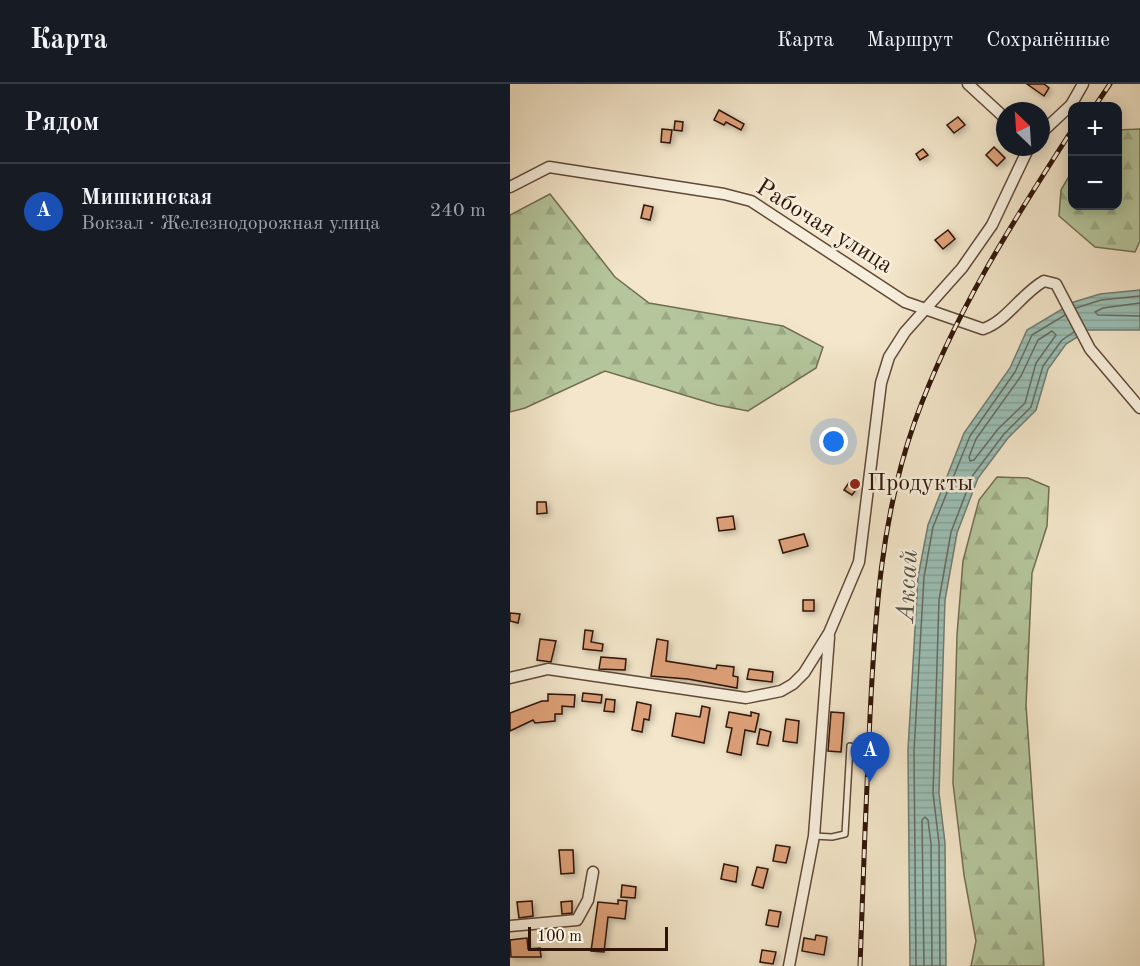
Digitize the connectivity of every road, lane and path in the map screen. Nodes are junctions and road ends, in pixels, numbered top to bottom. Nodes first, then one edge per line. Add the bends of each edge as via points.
1 (968, 84) edge
2 (1083, 84) edge
3 (996, 110) edge
4 (1050, 125) edge
5 (1025, 156) edge
6 (510, 187) edge
7 (927, 310) junction
8 (1140, 408) edge
9 (829, 633) junction
10 (510, 678) edge
11 (850, 746) dead end
12 (814, 836) junction
13 (593, 872) dead end
14 (510, 926) edge
15 (789, 966) edge

1 - 3 street
2 - 4 street via 1071,105
5 - 7 street via 992,225
6 - 7 street, Рабочая улица via 549,166 750,201 905,302
7 - 8 street, Рабочая улица via 983,329 994,325 1013,304 1044,281 1056,284 1090,349
7 - 9 street via 905,332 889,357 879,402 859,562
9 - 10 street via 804,673 781,691 746,699 548,669
9 - 12 street
11 - 12 lane via 845,834
12 - 15 street
13 - 14 street via 588,900 577,920

